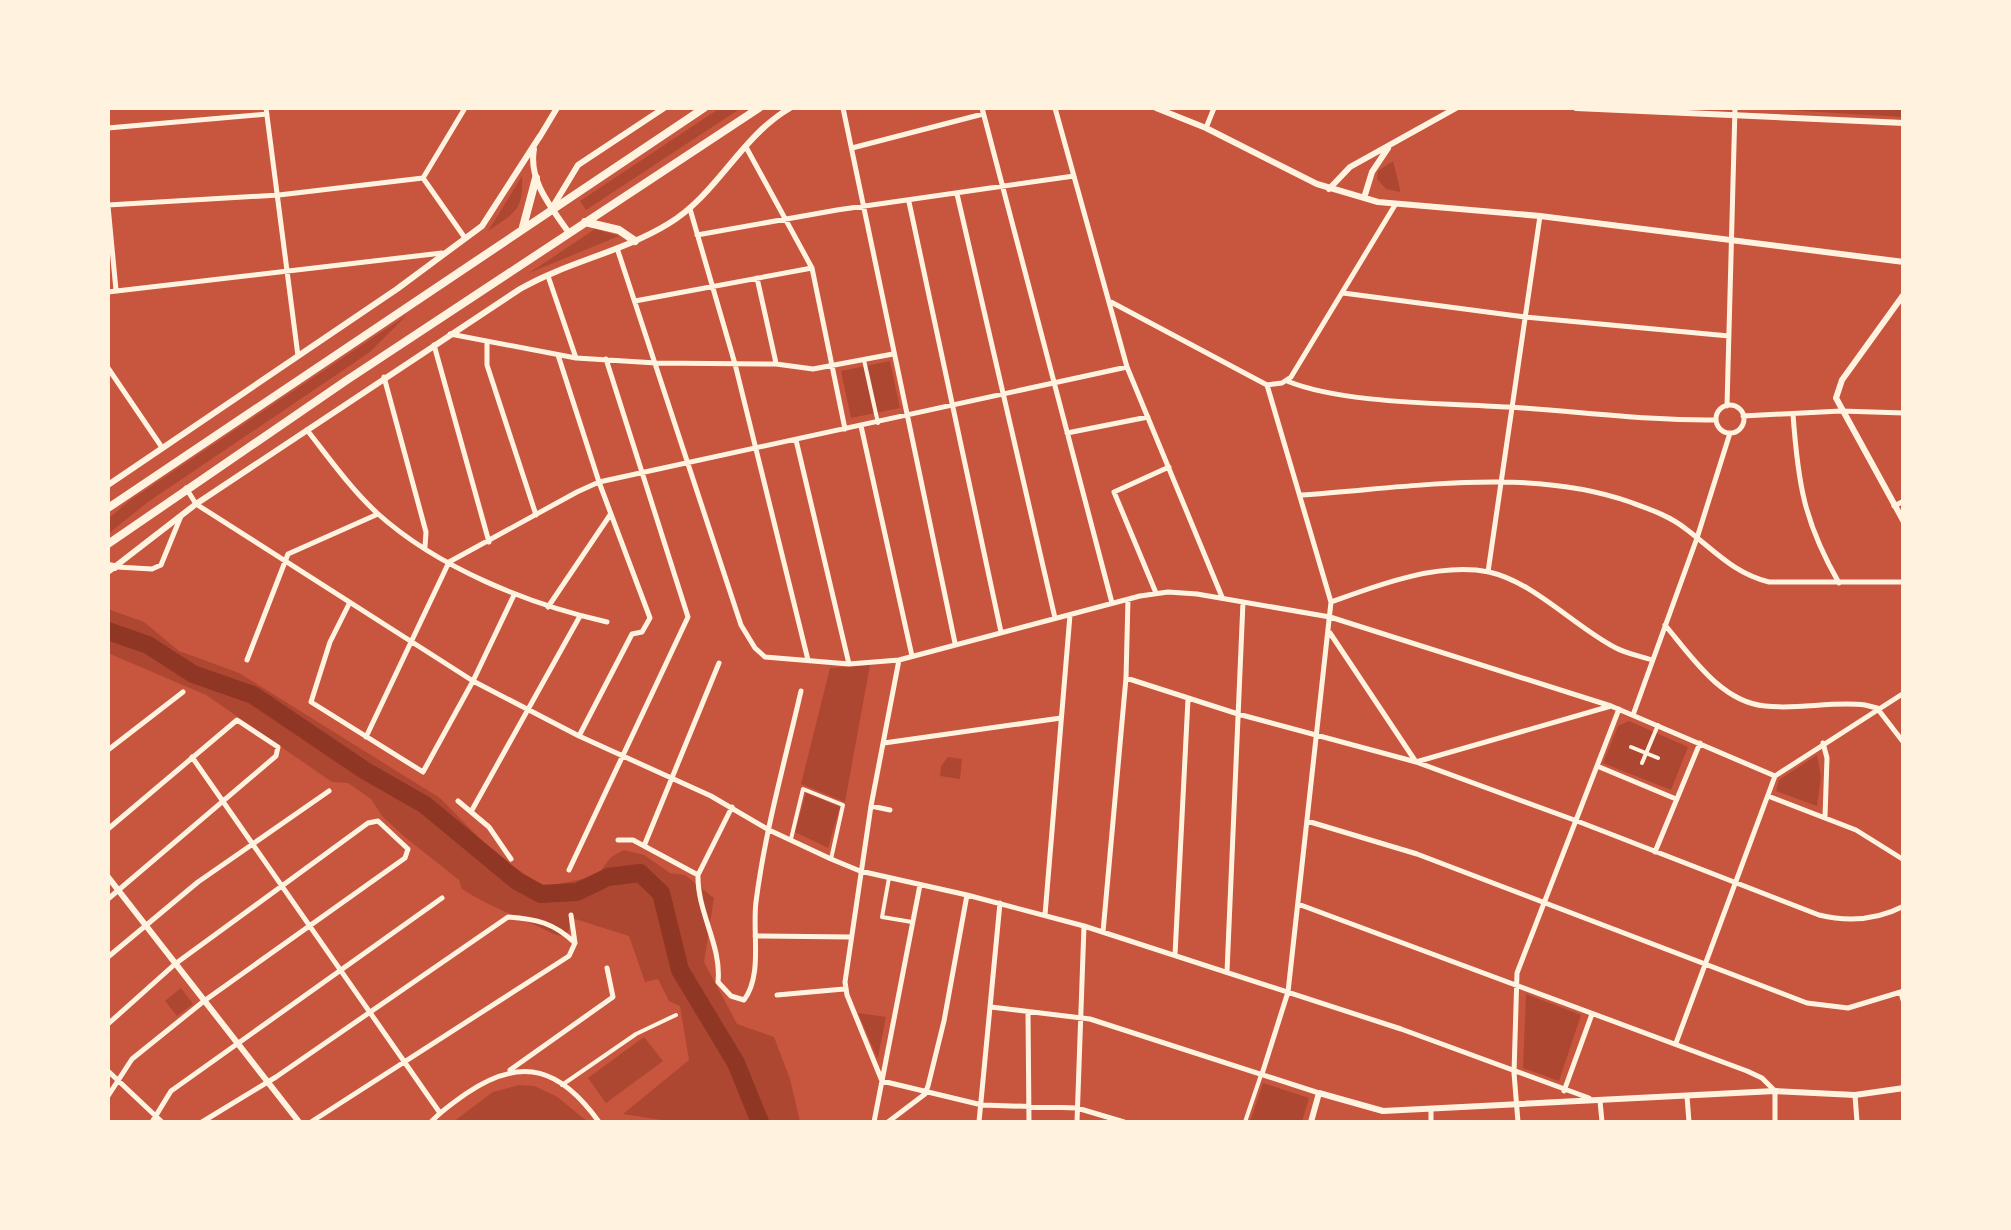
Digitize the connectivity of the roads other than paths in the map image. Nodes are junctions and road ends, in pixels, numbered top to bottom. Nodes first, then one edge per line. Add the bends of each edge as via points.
1 (465, 108) edge
2 (557, 108) edge
3 (664, 108) edge
4 (704, 108) edge
5 (759, 108) edge
6 (790, 108) edge
7 (843, 108) edge
8 (1055, 108) edge
9 (1156, 108) edge
10 (1214, 108) edge
11 (1456, 108) edge
12 (1576, 108) edge
13 (267, 110) edge
14 (1735, 110) edge
15 (982, 111) edge
16 (1904, 123) edge
17 (108, 128) edge
18 (1206, 128) junction
19 (540, 136) junction
20 (744, 145) junction
21 (1388, 147) junction
22 (852, 148) junction
23 (1074, 176) junction
24 (423, 178) junction
25 (536, 178) junction
26 (1003, 187) junction
27 (1329, 189) junction
28 (956, 194) junction
29 (279, 195) junction
30 (1364, 198) junction
31 (909, 202) junction
32 (108, 204) edge
33 (1394, 205) junction
34 (864, 206) junction
35 (552, 208) junction
36 (690, 209) junction
37 (1540, 216) junction
38 (789, 220) junction
39 (585, 222) junction
40 (523, 228) junction
41 (569, 233) junction
42 (696, 235) junction
43 (465, 238) junction
44 (1732, 239) junction
45 (635, 241) junction
46 (617, 248) junction
47 (447, 252) junction
48 (1904, 262) edge
49 (812, 268) junction
50 (287, 271) junction
51 (547, 273) junction
52 (757, 278) junction
53 (713, 287) junction
54 (116, 291) junction
55 (108, 292) edge
56 (1343, 293) junction
57 (1904, 294) edge
58 (635, 301) junction
59 (1109, 302) junction
60 (1525, 317) junction
61 (450, 334) junction
62 (1729, 336) junction
63 (487, 342) junction
64 (434, 345) junction
65 (893, 354) junction
66 (558, 355) junction
67 (298, 356) junction
68 (576, 358) junction
69 (606, 359) junction
70 (864, 360) junction
71 (656, 363) junction
72 (734, 364) junction
73 (776, 364) junction
74 (1127, 367) junction
75 (108, 368) edge
76 (832, 368) junction
77 (384, 378) junction
78 (1287, 381) junction
79 (1054, 384) junction
80 (1267, 385) junction
81 (1003, 395) junction
82 (953, 406) junction
83 (1727, 406) junction
84 (1512, 408) junction
85 (1841, 412) junction
86 (1904, 413) edge
87 (1794, 414) junction
88 (1743, 416) junction
89 (906, 417) junction
90 (1148, 417) junction
91 (1716, 420) junction
92 (878, 423) junction
93 (861, 426) junction
94 (308, 430) junction
95 (845, 430) junction
96 (1068, 432) junction
97 (1730, 433) junction
98 (796, 440) junction
99 (161, 446) junction
100 (754, 449) junction
101 (687, 463) junction
102 (1169, 467) junction
103 (641, 474) junction
104 (1502, 481) junction
105 (598, 482) junction
106 (108, 485) edge
107 (186, 488) junction
108 (1301, 495) junction
109 (1904, 500) edge
110 (196, 504) junction
111 (1894, 506) junction
112 (108, 508) edge
113 (182, 514) junction
114 (378, 514) junction
115 (536, 515) junction
116 (610, 515) junction
117 (1904, 522) edge
118 (1697, 538) junction
119 (489, 542) junction
120 (108, 544) edge
121 (425, 546) junction
122 (284, 562) junction
123 (449, 562) junction
124 (110, 568) edge
125 (1488, 572) junction
126 (1904, 582) edge
127 (1839, 583) junction
128 (1156, 593) junction
129 (514, 594) junction
130 (1222, 598) junction
131 (1128, 599) junction
132 (1243, 602) junction
133 (1331, 602) junction
134 (1112, 603) junction
135 (349, 604) junction
136 (548, 607) junction
137 (1070, 615) junction
138 (580, 616) junction
139 (1330, 617) junction
140 (1055, 618) junction
141 (606, 622) dead end
142 (1665, 625) junction
143 (1328, 630) junction
144 (1002, 632) junction
145 (411, 642) junction
146 (955, 643) junction
147 (912, 656) junction
148 (247, 660) dead end
149 (899, 660) junction
150 (1652, 660) junction
151 (808, 661) junction
152 (718, 664) dead end
153 (850, 664) junction
154 (1126, 678) junction
155 (473, 681) junction
156 (801, 691) dead end
157 (183, 692) dead end
158 (1904, 693) edge
159 (1188, 698) junction
160 (1611, 706) junction
161 (1877, 708) junction
162 (1619, 710) junction
163 (529, 711) junction
164 (1238, 714) junction
165 (1633, 715) junction
166 (1061, 718) junction
167 (1658, 725) junction
168 (1316, 734) junction
169 (579, 736) junction
170 (366, 737) junction
171 (884, 743) junction
172 (1700, 743) junction
173 (1823, 743) junction
174 (1904, 743) edge
175 (1631, 747) dead end
176 (108, 750) edge
177 (1646, 753) junction
178 (192, 756) junction
179 (622, 756) junction
180 (1658, 758) dead end
181 (1416, 762) junction
182 (1642, 763) dead end
183 (1598, 766) junction
184 (1775, 776) junction
185 (674, 777) junction
186 (329, 791) dead end
187 (1768, 796) junction
188 (223, 800) junction
189 (458, 800) dead end
190 (1676, 800) junction
191 (870, 806) junction
192 (732, 807) junction
193 (472, 810) junction
194 (890, 810) dead end
195 (1825, 817) junction
196 (1307, 821) junction
197 (1577, 821) junction
198 (108, 829) edge
199 (769, 830) junction
200 (618, 840) dead end
201 (791, 840) junction
202 (254, 844) junction
203 (643, 847) junction
204 (1654, 852) junction
205 (511, 859) dead end
206 (830, 859) junction
207 (1904, 860) edge
208 (569, 870) dead end
209 (860, 871) junction
210 (698, 875) junction
211 (108, 877) edge
212 (888, 878) junction
213 (1737, 883) junction
214 (920, 885) junction
215 (283, 886) junction
216 (118, 890) junction
217 (967, 894) junction
218 (442, 898) dead end
219 (108, 899) edge
220 (1544, 902) junction
221 (1000, 903) junction
222 (1298, 904) junction
223 (1904, 906) edge
224 (1046, 914) junction
225 (571, 915) dead end
226 (913, 922) junction
227 (146, 925) junction
228 (311, 926) junction
229 (1084, 926) junction
230 (1103, 932) junction
231 (755, 936) junction
232 (851, 937) junction
233 (576, 943) junction
234 (1174, 955) junction
235 (108, 957) edge
236 (175, 964) junction
237 (1706, 964) junction
238 (606, 968) dead end
239 (341, 969) junction
240 (1227, 972) junction
241 (1515, 984) junction
242 (845, 989) junction
243 (1288, 992) junction
244 (1902, 992) edge
245 (778, 995) dead end
246 (204, 1001) junction
247 (1904, 1003) edge
248 (991, 1007) junction
249 (370, 1010) junction
250 (1028, 1012) junction
251 (1592, 1013) junction
252 (676, 1015) dead end
253 (1079, 1017) junction
254 (108, 1024) edge
255 (237, 1043) junction
256 (1676, 1044) junction
257 (405, 1062) junction
258 (108, 1071) edge
259 (508, 1071) junction
260 (1514, 1073) junction
261 (1262, 1074) junction
262 (118, 1080) junction
263 (266, 1081) junction
264 (882, 1082) junction
265 (562, 1084) junction
266 (1904, 1088) edge
267 (1564, 1091) junction
268 (1775, 1091) junction
269 (1319, 1093) junction
270 (925, 1094) junction
271 (1855, 1095) junction
272 (108, 1096) edge
273 (1687, 1096) junction
274 (1601, 1102) junction
275 (1518, 1105) junction
276 (982, 1106) junction
277 (1030, 1108) junction
278 (1077, 1108) junction
279 (1431, 1109) junction
280 (1383, 1111) junction
281 (440, 1113) junction
282 (154, 1120) edge
283 (162, 1122) edge
284 (202, 1122) edge
285 (298, 1122) edge
286 (311, 1122) edge
287 (431, 1122) edge
288 (598, 1122) edge
289 (874, 1122) edge
290 (888, 1122) edge
291 (979, 1122) edge
292 (1029, 1122) edge
293 (1077, 1122) edge
294 (1124, 1122) edge
295 (1245, 1122) edge
296 (1311, 1122) edge
297 (1379, 1122) edge
298 (1432, 1122) edge
299 (1518, 1122) edge
300 (1602, 1122) edge
301 (1689, 1122) edge
302 (1776, 1122) edge
303 (1857, 1122) edge

1 - 24 street
2 - 19 street
3 - 35 street via 570,174
4 - 35 main road
5 - 39 main road
6 - 20 street
7 - 22 street
8 - 23 street
9 - 18 street
10 - 18 street
11 - 21 street
12 - 14 street
13 - 17 street
13 - 29 street
14 - 16 street
14 - 44 street
15 - 22 street
15 - 26 street
18 - 27 street
19 - 25 street via 533,156
19 - 43 street via 489,216
20 - 36 street
20 - 38 street
21 - 27 street via 1344,171
21 - 30 street
22 - 34 street
23 - 26 street
23 - 59 street
24 - 29 street
24 - 43 street
25 - 35 street
25 - 40 main road
26 - 28 street
26 - 79 street
27 - 30 street
28 - 31 street
28 - 81 street
29 - 32 street
29 - 50 street
30 - 33 street
31 - 34 street
31 - 82 street
32 - 54 street
33 - 37 street
33 - 56 street
34 - 38 street
34 - 65 street
35 - 40 main road
35 - 41 street
36 - 42 street
36 - 45 street
37 - 44 street
37 - 60 street
38 - 42 street
38 - 49 street
39 - 41 main road
39 - 45 main road
40 - 112 main road
41 - 107 main road
42 - 53 street
43 - 47 street
44 - 48 street
44 - 62 street
45 - 46 street
46 - 51 street
46 - 58 street
47 - 50 street
47 - 67 street
49 - 52 street
49 - 76 street
50 - 54 street
50 - 67 street
51 - 61 street
51 - 68 street
52 - 53 street
52 - 73 street
53 - 58 street
53 - 72 street
54 - 55 street
56 - 60 street
56 - 78 street
57 - 85 street via 1836,389
58 - 71 street
59 - 74 street
59 - 80 street
60 - 62 street
60 - 84 street
61 - 63 street
61 - 64 street
62 - 83 street
63 - 66 street
63 - 115 street via 487,365
64 - 77 street
64 - 119 street
65 - 70 street
65 - 89 street
66 - 68 street
66 - 105 street
67 - 99 street
68 - 69 street
69 - 71 street
69 - 103 street
70 - 76 street
70 - 92 street
71 - 72 street
71 - 101 street
72 - 73 street
72 - 100 street
73 - 76 street
74 - 79 street
74 - 90 street
75 - 99 street
76 - 95 street
77 - 94 street
77 - 121 street
78 - 80 street
78 - 84 street via 1350,395
79 - 81 street
79 - 96 street
80 - 108 street
81 - 82 street
81 - 140 street
82 - 89 street
82 - 144 street
83 - 88 street
83 - 91 street
84 - 91 street
84 - 104 street
85 - 86 street
85 - 87 street
85 - 111 street
87 - 88 street
87 - 127 street via 1808,517
88 - 97 street via 1740,429
89 - 92 street
89 - 146 street
90 - 96 street
90 - 102 street
91 - 97 street
92 - 93 street
93 - 95 street
93 - 147 street
94 - 110 street
94 - 114 street
95 - 98 street
96 - 134 street
97 - 118 street
98 - 100 street
98 - 153 street
99 - 106 street
100 - 101 street
100 - 151 street
101 - 103 street
101 - 151 street via 741,625 755,648 776,660
102 - 128 street via 1114,492
102 - 130 street
103 - 105 street
103 - 179 street via 688,617
104 - 108 street
104 - 118 street via 1570,485 1629,502
104 - 125 street
105 - 115 street
105 - 116 street
107 - 110 street
107 - 120 main road
108 - 133 street
109 - 111 street
110 - 113 street
110 - 122 street
111 - 117 street
113 - 124 street
113 - 124 street via 161,566
114 - 121 street
114 - 122 street via 294,549
115 - 119 street
116 - 136 street
116 - 169 street via 648,608 647,628 632,634
118 - 127 street via 1753,578
118 - 142 street
119 - 123 street
121 - 123 street
122 - 135 street
122 - 148 street
123 - 129 street
123 - 145 street
125 - 133 street via 1431,572
125 - 150 street via 1617,648
126 - 127 street
128 - 130 street
128 - 131 street
129 - 136 street
129 - 155 street
130 - 132 street
131 - 134 street
131 - 154 street
132 - 139 street
132 - 164 street
133 - 139 street
134 - 137 street
135 - 145 street
135 - 170 street via 311,702
136 - 138 street
137 - 140 street
137 - 166 street
138 - 141 street
138 - 163 street
139 - 143 street
139 - 160 street
140 - 144 street
142 - 150 street
142 - 161 street via 1720,685 1752,704
143 - 168 street
143 - 181 street
144 - 146 street
145 - 155 street
145 - 170 street
146 - 147 street
147 - 149 street
149 - 153 street
149 - 171 street
150 - 165 street
151 - 153 street
152 - 185 street
154 - 159 street
154 - 230 street
155 - 163 street
155 - 170 street via 423,772
156 - 199 street
157 - 176 street
158 - 161 street
159 - 164 street
159 - 234 street
160 - 162 street
160 - 181 street
161 - 173 street
161 - 174 street
162 - 165 street
162 - 183 street
163 - 169 street
163 - 193 street
164 - 168 street
164 - 240 street
165 - 167 street
166 - 171 street
166 - 224 street
167 - 172 street
167 - 177 street
168 - 181 street
168 - 196 street
169 - 179 street
171 - 191 street
172 - 184 street
172 - 190 street
173 - 184 street
173 - 195 street
175 - 177 street
177 - 180 street
177 - 182 street
178 - 188 street
178 - 188 street via 237,720 279,751
178 - 198 street
179 - 185 street
179 - 208 street
181 - 197 street
183 - 190 street
183 - 197 street
184 - 187 street
185 - 192 street
185 - 203 street
186 - 202 street
187 - 195 street
187 - 213 street
188 - 202 street
188 - 216 street
189 - 193 street
190 - 204 street
191 - 194 street
191 - 209 street
192 - 199 street
192 - 210 street
193 - 205 street
195 - 207 street
196 - 220 street
196 - 222 street
197 - 204 street
197 - 220 street
199 - 201 street
199 - 231 street
200 - 203 street
201 - 206 street
201 - 206 street via 804,789 843,804
202 - 215 street
202 - 227 street
203 - 210 street
204 - 213 street
206 - 209 street
209 - 212 street
209 - 232 street
210 - 231 street via 718,982 736,999 744,1000 752,984
211 - 216 street
212 - 214 street
212 - 226 street via 882,917
213 - 223 street via 1838,920
213 - 237 street
214 - 217 street
214 - 226 street
215 - 228 street
215 - 228 street via 374,819 408,849
215 - 236 street
216 - 219 street
216 - 227 street
217 - 221 street
217 - 270 street
218 - 239 street
220 - 237 street
220 - 241 street
221 - 224 street
221 - 248 street
222 - 241 street
222 - 243 street
224 - 229 street
225 - 233 street
226 - 264 street
227 - 235 street
227 - 236 street
228 - 239 street
228 - 246 street
229 - 230 street
229 - 253 street
230 - 234 street
231 - 232 street
232 - 242 street
233 - 249 street via 535,918 508,917
233 - 257 street via 568,956
234 - 240 street
236 - 246 street
236 - 254 street
237 - 244 street via 1824,1007 1862,1006
237 - 256 street
238 - 259 street via 613,997
239 - 249 street
239 - 255 street
240 - 243 street
241 - 251 street
241 - 260 street
242 - 245 street
242 - 264 street
243 - 260 street
243 - 261 street
244 - 247 street
246 - 255 street
246 - 262 street via 132,1060
248 - 250 street
248 - 276 street
249 - 257 street
249 - 263 street
250 - 253 street
250 - 277 street
251 - 256 street
251 - 267 street
252 - 265 street
253 - 261 street
253 - 278 street
255 - 263 street
255 - 282 street via 171,1091
256 - 268 street via 1762,1078
257 - 281 street
257 - 286 street
258 - 262 street
259 - 265 street
259 - 281 street
260 - 267 street
260 - 275 street
261 - 269 street
261 - 295 street
262 - 272 street
262 - 282 street
263 - 284 street
263 - 285 street
264 - 270 street
264 - 289 street
265 - 288 street
266 - 271 street
267 - 274 street
268 - 271 street
268 - 273 street
268 - 302 street
269 - 280 street
269 - 296 street
270 - 276 street
270 - 290 street
271 - 303 street
273 - 274 street
273 - 301 street
274 - 275 street
274 - 300 street
275 - 279 street
275 - 299 street
276 - 277 street
276 - 291 street
277 - 278 street
277 - 292 street
278 - 293 street
278 - 294 street
279 - 280 street
279 - 298 street
280 - 297 street
281 - 287 street
282 - 283 street

